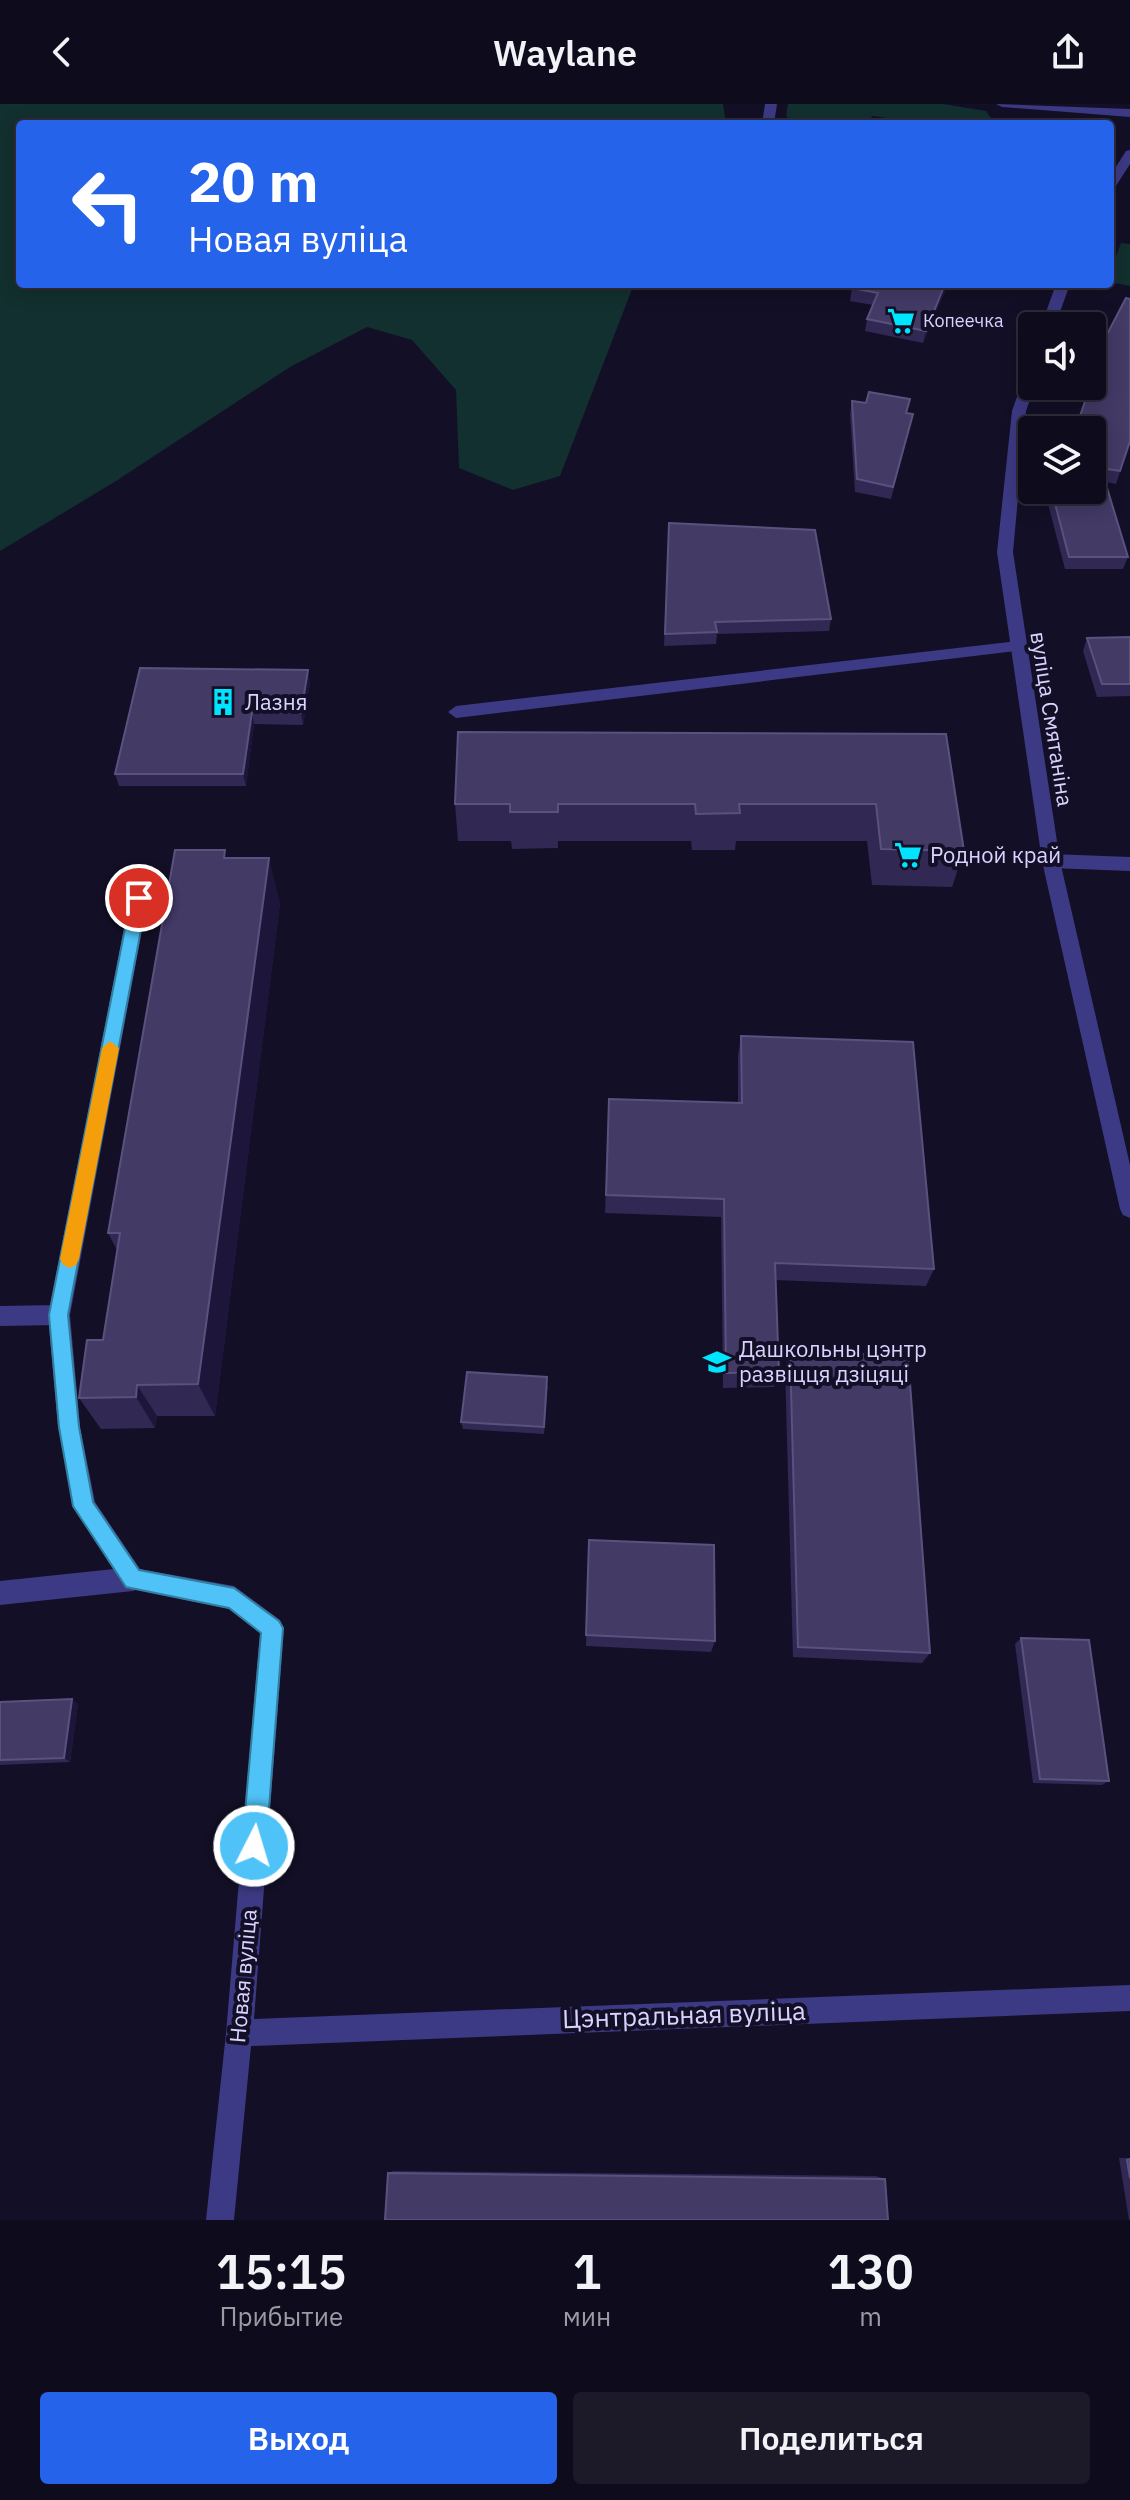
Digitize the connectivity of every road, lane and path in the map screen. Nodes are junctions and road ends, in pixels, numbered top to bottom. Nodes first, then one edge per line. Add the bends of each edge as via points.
1 (1002, 104) edge
2 (1130, 113) edge
3 (1130, 154) edge
4 (1114, 180) edge
5 (1062, 288) edge
6 (1053, 312) edge
7 (1023, 400) edge
8 (1018, 646) junction
9 (456, 712) dead end
10 (1051, 861) junction
11 (1130, 864) edge
12 (139, 898) dead end
13 (1130, 1209) edge
14 (59, 1315) junction
15 (0, 1316) edge
16 (133, 1579) junction
17 (0, 1593) edge
18 (1130, 1998) edge
19 (239, 2033) junction
20 (220, 2220) edge

1 - 2 street
3 - 4 street
5 - 6 street
7 - 8 street, вуліца Смятаніна via 1005,552
8 - 9 street
8 - 10 street, вуліца Смятаніна
10 - 11 street
10 - 13 street, вуліца Смятаніна
12 - 14 street
14 - 15 street
14 - 16 street via 69,1427 84,1506
16 - 17 street
16 - 19 street, Новая вуліца via 234,1598 272,1628
18 - 19 street, Цэнтральная вуліца
19 - 20 street, Новая вуліца

